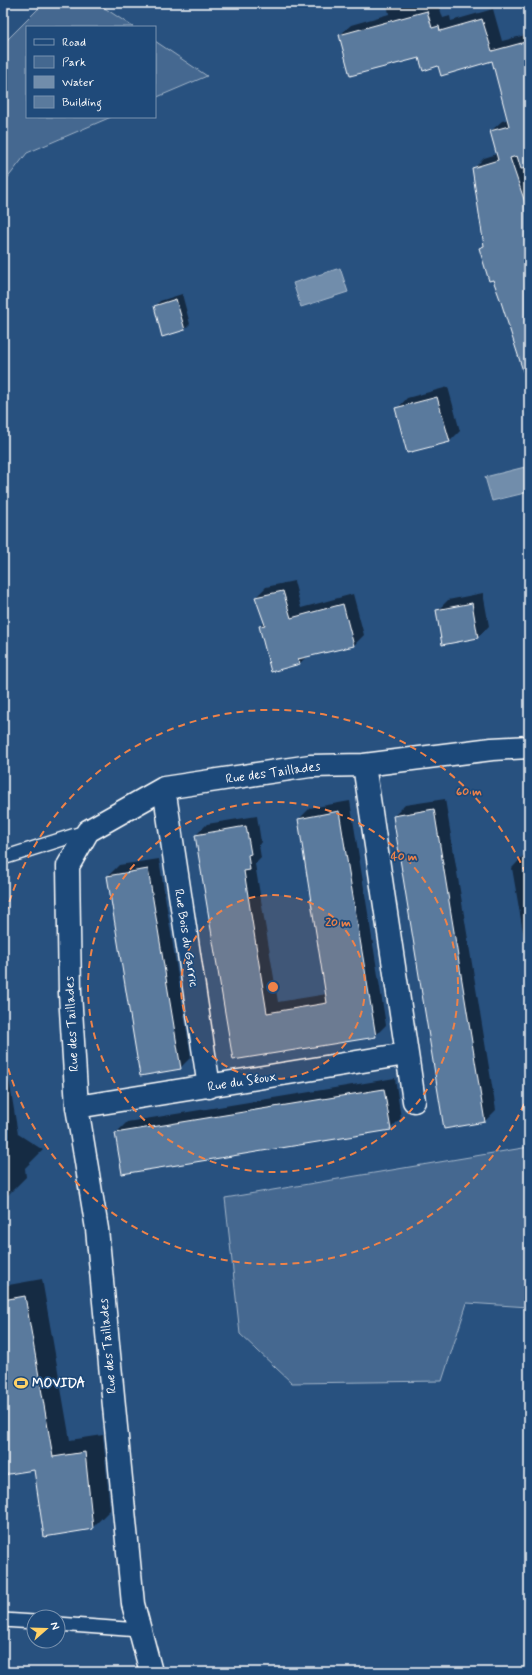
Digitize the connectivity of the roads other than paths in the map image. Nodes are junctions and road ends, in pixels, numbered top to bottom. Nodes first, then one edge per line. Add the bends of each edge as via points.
1 (529, 747) edge
2 (364, 764) junction
3 (164, 788) junction
4 (88, 831) junction
5 (3, 858) edge
6 (406, 1054) junction
7 (209, 1087) junction
8 (414, 1101) dead end
9 (77, 1107) junction
10 (3, 1620) edge
11 (26, 1621) edge
12 (66, 1625) edge
13 (139, 1630) junction
14 (151, 1672) edge

1 - 2 street, Rue des Taillades
2 - 3 street, Rue des Taillades via 310,766
2 - 6 street
3 - 4 street, Rue des Taillades
3 - 7 street, Rue Bois du Garric
4 - 5 lane
4 - 9 street, Rue des Taillades via 68,866 70,993
6 - 7 street, Rue du Séoux
6 - 8 street
7 - 9 street, Rue du Séoux
9 - 13 street, Rue des Taillades via 97,1229 133,1604
10 - 11 lane
12 - 13 lane
13 - 14 street, Rue des Taillades

